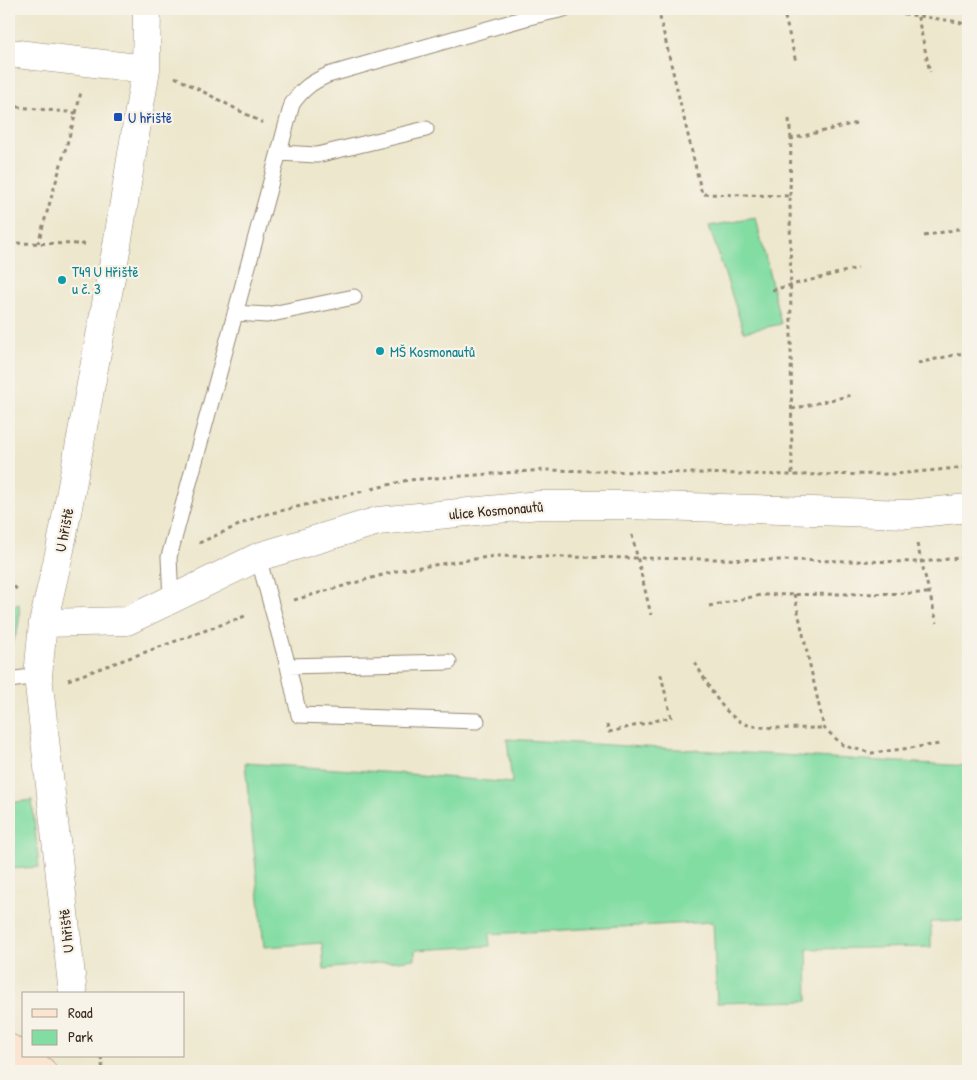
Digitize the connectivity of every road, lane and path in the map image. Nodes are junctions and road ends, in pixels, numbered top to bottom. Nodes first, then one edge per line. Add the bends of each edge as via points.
1 (147, 9) edge
2 (564, 9) edge
3 (658, 9) edge
4 (783, 9) edge
5 (872, 9) edge
6 (916, 9) edge
7 (917, 15) junction
8 (968, 26) edge
9 (9, 53) edge
10 (796, 62) dead end
11 (158, 72) junction
12 (930, 72) dead end
13 (82, 87) dead end
14 (9, 106) edge
15 (76, 113) junction
16 (789, 119) dead end
17 (860, 122) dead end
18 (426, 128) dead end
19 (284, 134) junction
20 (791, 138) junction
21 (280, 153) junction
22 (790, 196) junction
23 (968, 227) edge
24 (924, 236) dead end
25 (9, 243) edge
26 (38, 243) junction
27 (117, 246) junction
28 (858, 268) dead end
29 (791, 285) junction
30 (772, 290) dead end
31 (354, 297) dead end
32 (235, 313) junction
33 (968, 352) edge
34 (918, 363) dead end
35 (852, 395) dead end
36 (792, 409) junction
37 (625, 505) junction
38 (968, 508) edge
39 (791, 510) junction
40 (909, 514) junction
41 (258, 557) junction
42 (968, 557) edge
43 (638, 558) junction
44 (922, 562) junction
45 (929, 593) junction
46 (794, 594) junction
47 (170, 600) junction
48 (271, 606) junction
49 (708, 606) dead end
50 (651, 615) dead end
51 (43, 623) junction
52 (937, 623) dead end
53 (449, 662) dead end
54 (694, 663) dead end
55 (288, 666) junction
56 (660, 671) dead end
57 (38, 676) junction
58 (9, 680) edge
59 (477, 721) dead end
60 (607, 724) dead end
61 (824, 728) junction
62 (940, 744) dead end
63 (73, 992) edge
64 (9, 1048) edge
65 (22, 1055) edge
66 (28, 1058) edge
67 (101, 1058) edge
68 (42, 1065) edge
69 (103, 1071) edge

1 - 11 street, U hřiště
2 - 19 lane via 312,82 292,104
3 - 22 path via 702,194
4 - 10 path
5 - 7 path
6 - 7 path
7 - 8 path
7 - 12 path
9 - 11 street
11 - 19 path
11 - 27 street, U hřiště
13 - 15 path
14 - 15 path
15 - 26 path
16 - 20 path
17 - 20 path
18 - 21 lane via 317,155
19 - 21 lane
20 - 22 path
21 - 32 lane
22 - 29 path
23 - 24 path
25 - 26 path
26 - 27 path
27 - 51 street, U hřiště via 60,550
28 - 29 path
29 - 30 path
29 - 36 path
31 - 32 lane via 267,315
32 - 47 lane via 169,557
33 - 34 path
35 - 36 path
36 - 39 path
37 - 39 street, ulice Kosmonautů
37 - 41 street, ulice Kosmonautů via 540,505 378,522
37 - 43 path
38 - 40 street, ulice Kosmonautů
39 - 40 street, ulice Kosmonautů
40 - 44 path
41 - 47 street, ulice Kosmonautů
41 - 48 lane
42 - 44 path
43 - 44 path
43 - 48 path via 495,556 400,570
43 - 50 path
44 - 45 path
45 - 46 path
45 - 52 path
46 - 49 path via 761,595
46 - 61 path
47 - 51 street, ulice Kosmonautů via 127,621
48 - 55 lane
48 - 57 path via 64,682
51 - 57 street, U hřiště
53 - 55 lane
54 - 61 path via 723,707 742,723
55 - 59 lane via 299,715
56 - 60 path via 671,717 609,732
57 - 58 lane
57 - 63 street, U hřiště
61 - 62 path via 844,746 872,753
64 - 65 street
66 - 68 street
67 - 69 path

